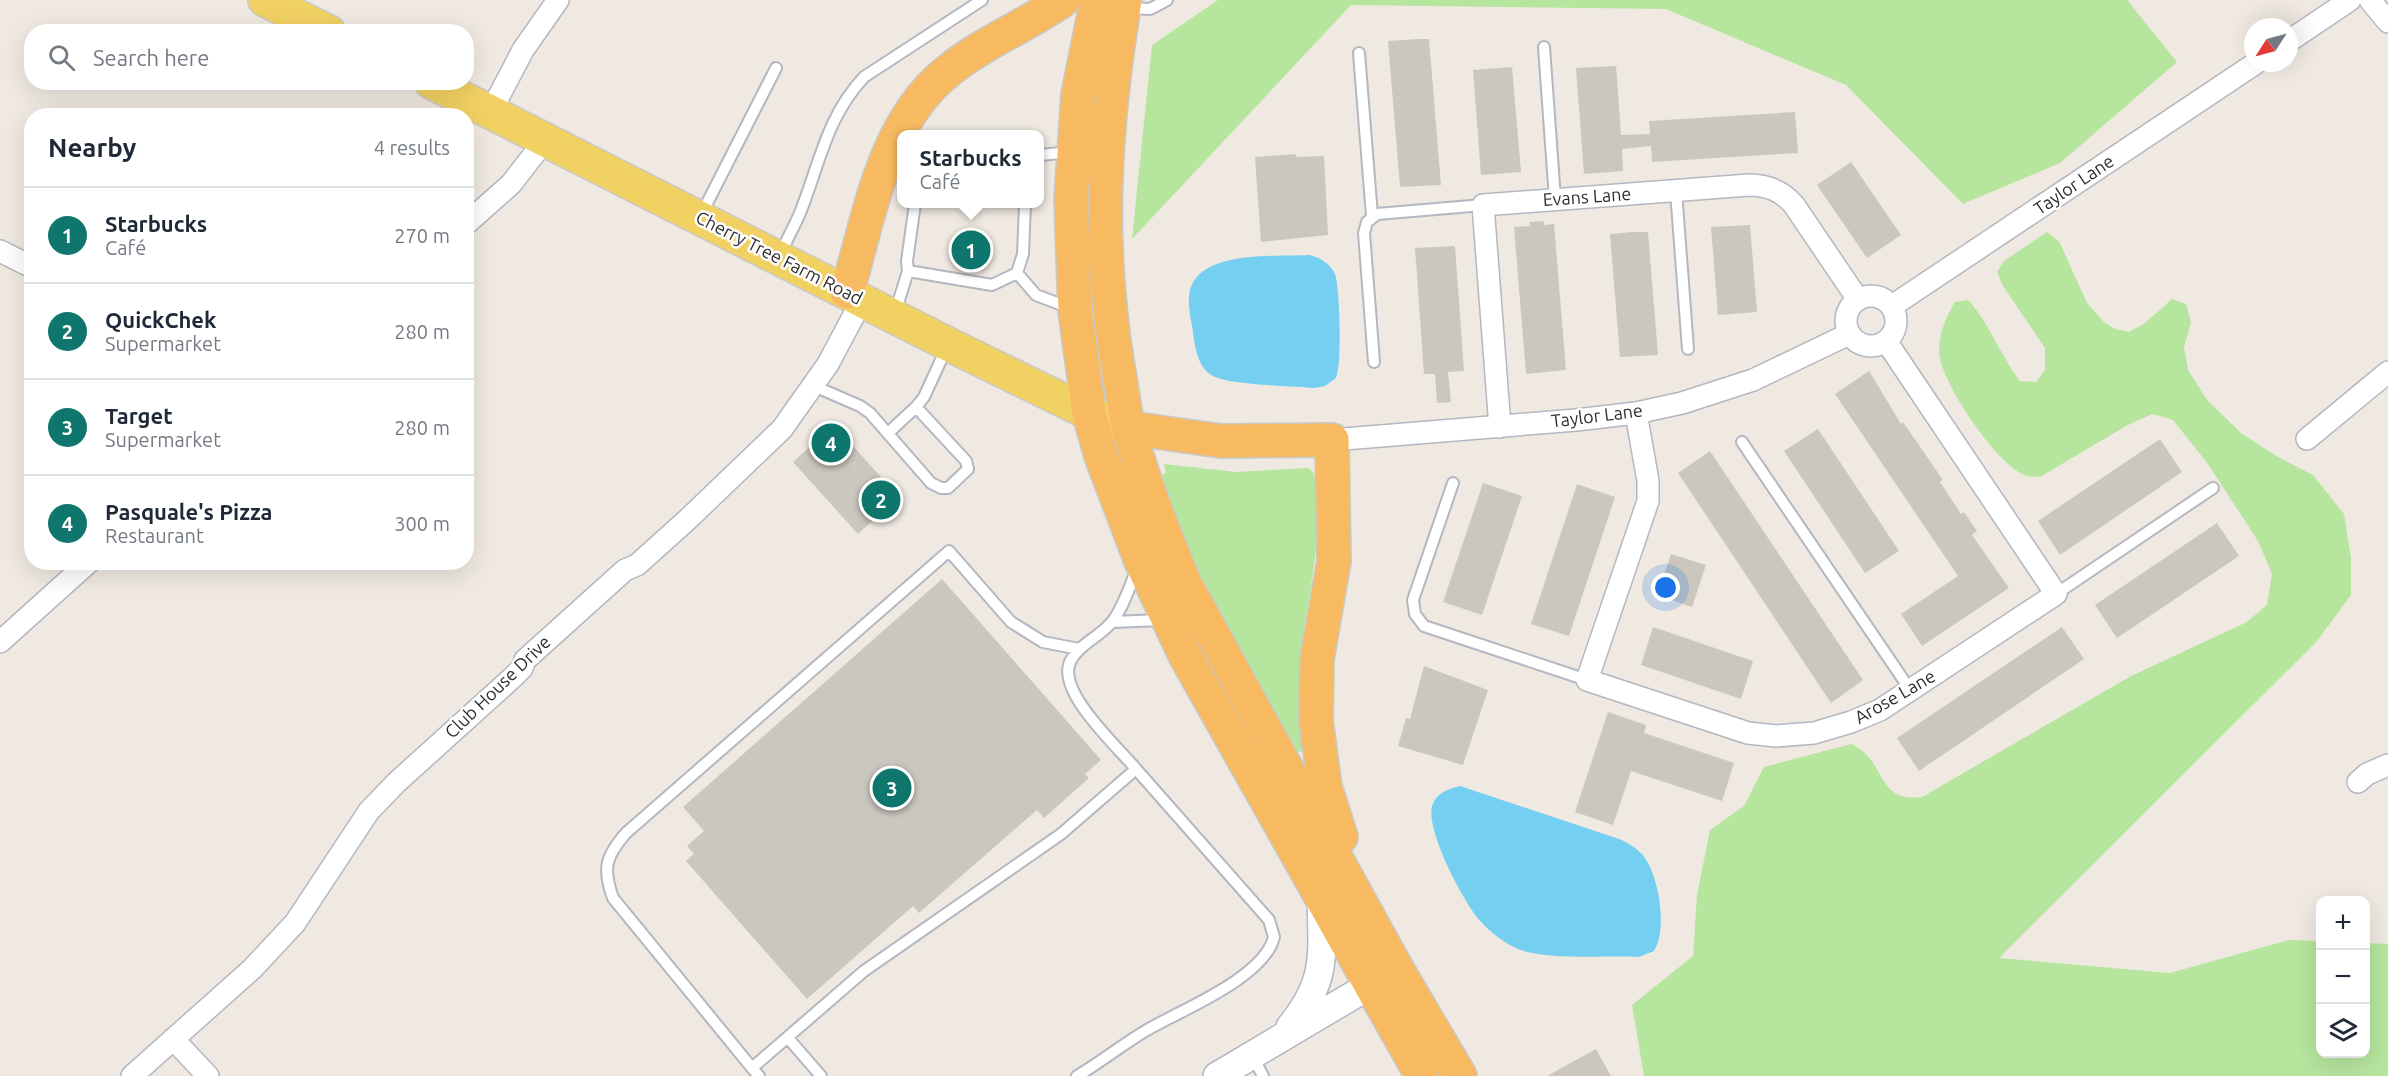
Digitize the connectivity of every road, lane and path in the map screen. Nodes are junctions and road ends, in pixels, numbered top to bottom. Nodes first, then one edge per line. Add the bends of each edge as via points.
1 (265, 0) edge
2 (558, 0) edge
3 (982, 0) edge
4 (1063, 0) edge
5 (1167, 0) edge
6 (2350, 0) edge
7 (2370, 0) edge
8 (1115, 3) edge
9 (965, 4) edge
10 (2388, 22) edge
11 (312, 24) edge
12 (2298, 35) edge
13 (1544, 47) dead end
14 (1359, 53) dead end
15 (776, 68) dead end
16 (2244, 71) edge
17 (447, 90) edge
18 (490, 111) junction
19 (900, 130) edge
20 (897, 135) edge
21 (546, 140) junction
22 (1074, 152) junction
23 (1044, 154) edge
24 (1676, 191) junction
25 (1555, 199) junction
26 (1483, 205) junction
27 (914, 208) edge
28 (1025, 208) edge
29 (1372, 216) junction
30 (474, 217) edge
31 (700, 218) junction
32 (0, 250) edge
33 (778, 258) junction
34 (24, 263) edge
35 (908, 271) junction
36 (1017, 273) junction
37 (855, 296) junction
38 (1857, 298) junction
39 (1892, 306) junction
40 (1075, 310) junction
41 (894, 316) junction
42 (1849, 334) junction
43 (1886, 341) junction
44 (948, 344) junction
45 (1688, 349) dead end
46 (1374, 362) dead end
47 (2388, 372) edge
48 (814, 387) junction
49 (916, 407) junction
50 (1089, 413) junction
51 (1636, 413) junction
52 (1500, 427) junction
53 (1129, 428) junction
54 (888, 433) junction
55 (2307, 439) dead end
56 (1332, 440) junction
57 (1742, 442) dead end
58 (1452, 483) dead end
59 (2213, 488) dead end
60 (1141, 561) junction
61 (80, 570) edge
62 (2056, 594) junction
63 (1168, 619) junction
64 (1112, 622) junction
65 (0, 642) edge
66 (1079, 649) junction
67 (1587, 680) junction
68 (1911, 691) junction
69 (2388, 765) edge
70 (1136, 769) junction
71 (2358, 782) dead end
72 (1321, 899) junction
73 (1362, 905) junction
74 (1384, 977) junction
75 (1282, 1037) junction
76 (788, 1038) junction
77 (173, 1040) junction
78 (1258, 1065) edge
79 (756, 1072) edge
80 (1415, 1072) edge
81 (132, 1076) edge
82 (208, 1076) edge
83 (821, 1076) edge
84 (1077, 1076) edge
85 (1217, 1076) edge
86 (1460, 1076) edge

1 - 11 main road
2 - 18 street via 523,50
3 - 9 lane
4 - 19 highway via 935,81 917,101
5 - 8 lane via 1150,9
6 - 12 street
7 - 10 street
8 - 22 highway via 1078,95
8 - 53 highway via 1104,217 1113,336
9 - 33 lane via 864,76 849,93 831,122 800,213
13 - 25 lane
14 - 29 lane
15 - 31 lane
16 - 39 street, Taylor Lane
17 - 18 main road, Cherry Tree Farm Road
18 - 21 main road, Cherry Tree Farm Road
20 - 37 highway
21 - 30 street via 511,184
21 - 31 main road, Cherry Tree Farm Road
22 - 23 lane
22 - 40 highway via 1071,199
24 - 25 street, Evans Lane
24 - 38 street, Evans Lane via 1758,185 1781,193 1794,205
24 - 45 lane
25 - 26 street, Evans Lane
26 - 29 lane
26 - 52 street
27 - 35 lane
28 - 36 lane via 1023,254
29 - 46 lane via 1364,233
31 - 33 main road, Cherry Tree Farm Road
32 - 34 street
33 - 37 main road, Cherry Tree Farm Road
35 - 36 lane via 992,285
35 - 41 lane
36 - 40 lane via 1036,295
37 - 41 main road, Cherry Tree Farm Road
37 - 48 street, Club House Drive
38 - 39 street via 1872,295
38 - 42 street via 1845,318
39 - 43 street via 1897,321
40 - 50 highway
41 - 44 main road, Cherry Tree Farm Road
42 - 43 street via 1862,345
42 - 51 street, Taylor Lane via 1753,380
43 - 62 street
44 - 49 lane
44 - 50 main road, Cherry Tree Farm Road
47 - 55 street
48 - 54 lane via 860,406
48 - 77 street, Club House Drive via 760,453 525,660 512,679 397,782 369,811 295,923 252,969
49 - 54 lane
49 - 54 lane via 966,461 968,470 948,488 941,488 931,483
50 - 53 main road, Cherry Tree Farm Road
50 - 60 highway
51 - 52 street, Taylor Lane
51 - 67 street via 1648,501
52 - 56 street, Taylor Lane
53 - 56 highway via 1221,441
53 - 73 highway via 1164,535 1185,584
56 - 73 highway via 1334,561 1317,659 1316,721 1325,787
57 - 68 lane
58 - 67 lane via 1413,600 1418,621
59 - 62 lane
60 - 63 highway
60 - 64 lane
61 - 65 street
62 - 68 street, Arose Lane
63 - 64 lane
63 - 72 highway
64 - 66 lane
66 - 70 lane via 1068,668 1071,689
66 - 79 lane via 1043,642 1011,622 949,551 615,845 607,862 606,879 613,898
67 - 68 street, Arose Lane via 1748,733 1776,736 1839,727
69 - 71 street
70 - 76 lane via 1062,834 864,971
70 - 84 lane via 1269,920 1274,937 1263,958 1242,976
72 - 74 highway
72 - 75 street via 1320,977 1309,1002
73 - 74 highway
74 - 75 street
74 - 80 highway
74 - 86 highway
75 - 78 street
76 - 79 lane
76 - 83 lane
77 - 81 street, Club House Drive
77 - 82 street
78 - 85 street

